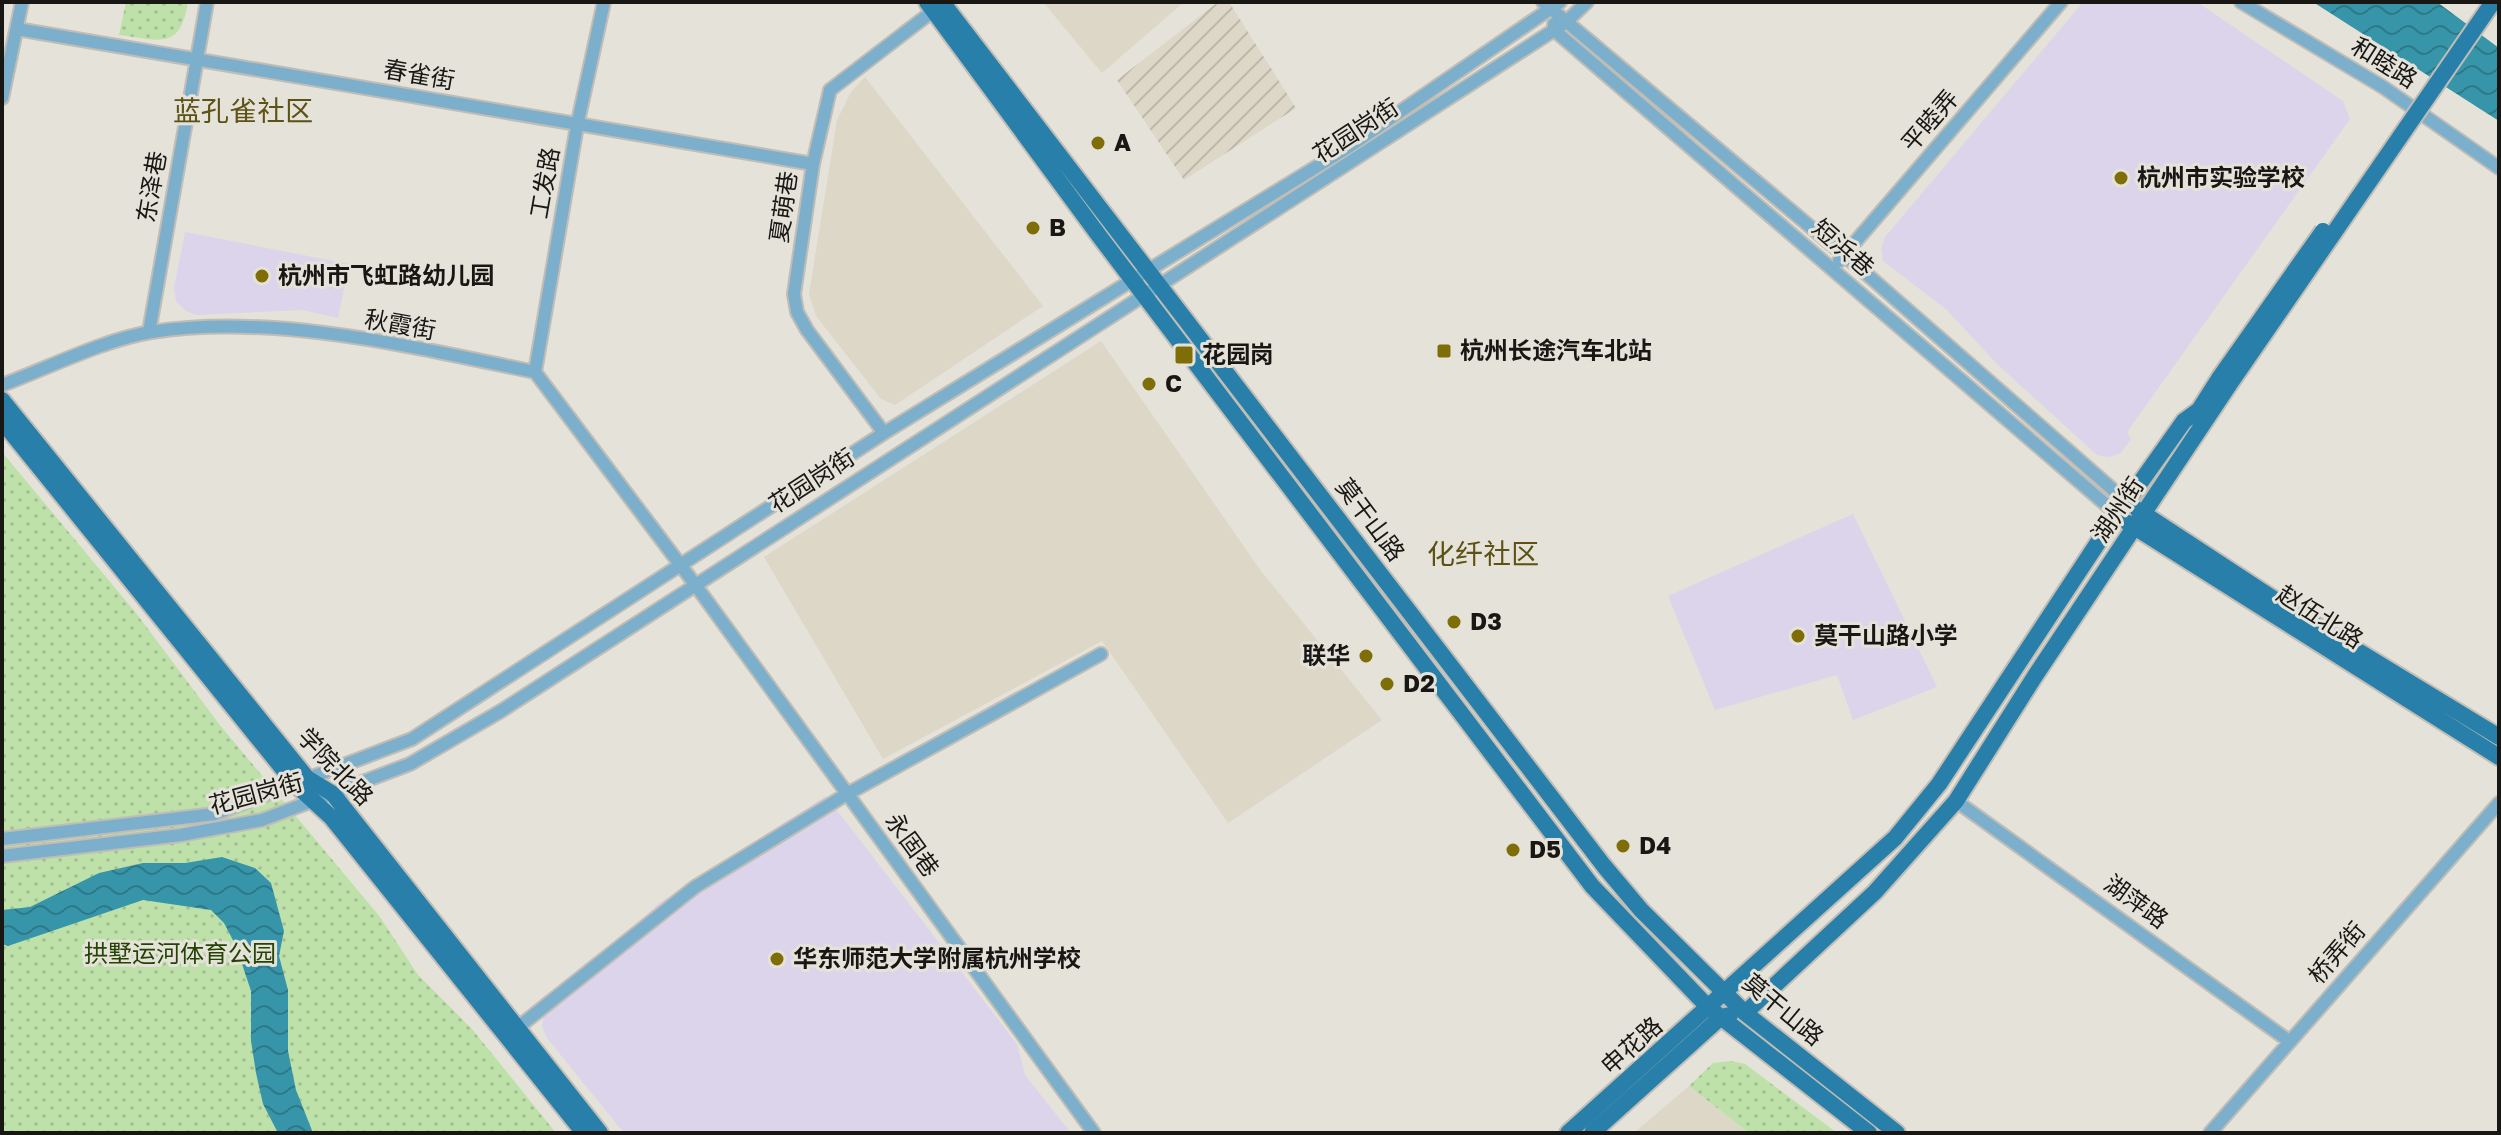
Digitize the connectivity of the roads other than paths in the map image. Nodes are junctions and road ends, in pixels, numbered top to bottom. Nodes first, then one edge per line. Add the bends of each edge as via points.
1 (22, 2) edge
2 (207, 2) edge
3 (604, 2) edge
4 (1587, 2) edge
5 (2061, 2) edge
6 (2241, 2) edge
7 (2479, 2) edge
8 (2493, 2) edge
9 (1552, 4) edge
10 (934, 5) edge
11 (1567, 21) junction
12 (17, 29) junction
13 (1554, 30) junction
14 (196, 57) junction
15 (2, 98) edge
16 (577, 126) junction
17 (813, 164) junction
18 (2499, 168) edge
19 (1843, 255) junction
20 (1832, 268) junction
21 (1150, 269) junction
22 (1160, 283) junction
23 (1139, 288) junction
24 (149, 332) junction
25 (535, 372) junction
26 (2225, 381) junction
27 (2, 385) edge
28 (2, 400) edge
29 (2, 421) edge
30 (884, 433) junction
31 (2122, 508) junction
32 (2139, 521) junction
33 (680, 566) junction
34 (694, 583) junction
35 (1101, 654) dead end
36 (2499, 737) edge
37 (2499, 757) edge
38 (302, 781) junction
39 (333, 794) junction
40 (847, 794) junction
41 (1956, 801) junction
42 (313, 802) junction
43 (2499, 803) edge
44 (5, 839) edge
45 (5, 856) edge
46 (1724, 992) junction
47 (1714, 1012) junction
48 (1745, 1013) junction
49 (516, 1029) junction
50 (2289, 1041) junction
51 (584, 1133) edge
52 (600, 1133) edge
53 (1094, 1133) edge
54 (1568, 1133) edge
55 (1592, 1133) edge
56 (1869, 1133) edge
57 (1897, 1133) edge
58 (2210, 1133) edge

1 - 12 street
2 - 14 street, 东泽巷
3 - 16 street, 工发路
4 - 11 street, 花园岗街
5 - 19 street, 平睦弄
6 - 18 street, 和睦路 via 2383,87
7 - 26 main road, 湖州街, bridge
8 - 26 main road, 湖州街, bridge
9 - 11 street, 短浜巷
9 - 13 street
9 - 21 street, 花园岗街 via 1347,148
10 - 17 street, 夏萌巷 via 830,90
10 - 21 main road, 莫干山路
10 - 23 main road, 莫干山路
11 - 13 street, 花园岗街
11 - 19 street, 短浜巷
12 - 14 street, 春雀街
12 - 15 street
13 - 20 street, 短浜巷
13 - 22 street, 花园岗街
14 - 16 street, 春雀街
14 - 24 street, 东泽巷
16 - 17 street, 春雀街
16 - 25 street, 工发路
17 - 30 street, 夏萌巷 via 794,294 797,312
19 - 20 street, 平睦弄
19 - 31 street, 短浜巷
20 - 31 street, 短浜巷
21 - 22 main road, 莫干山路
21 - 23 street, 花园岗街
22 - 23 street, 花园岗街
22 - 46 main road, 莫干山路 via 1604,866
23 - 30 street, 花园岗街
23 - 34 street, 花园岗街
23 - 47 main road, 莫干山路 via 1592,886
24 - 25 street, 秋霞街 via 283,328
24 - 27 street, 秋霞街
25 - 33 street
26 - 31 main road, 湖州街 via 2184,421
26 - 32 main road, 湖州街
28 - 38 main road, 学院北路
29 - 38 main road, 学院北路
30 - 33 street, 花园岗街
31 - 32 main road, 赵伍北路
31 - 46 main road, 湖州街 via 1939,784 1904,827 1847,885
32 - 36 main road, 赵伍北路
32 - 37 main road, 赵伍北路
32 - 41 main road, 湖州街
33 - 34 street
33 - 38 street, 花园岗街 via 412,739
34 - 39 street, 花园岗街 via 501,711 410,764
34 - 40 street, 永固巷
35 - 40 street
38 - 39 main road, 学院北路
38 - 42 main road, 学院北路
38 - 44 street, 花园岗街 via 215,814
39 - 42 street, 花园岗街
39 - 49 main road, 学院北路
40 - 49 street via 687,894
40 - 53 street, 永固巷
41 - 48 main road, 湖州街 via 1875,892
41 - 50 street, 湖萍路
42 - 45 street, 花园岗街 via 262,820 181,835
42 - 51 main road, 学院北路 via 331,817
43 - 50 street, 桥弄街
46 - 47 main road, 申花路
46 - 48 main road, 莫干山路
47 - 48 main road
47 - 54 main road, 申花路
47 - 55 main road, 申花路
47 - 56 main road, 莫干山路
48 - 57 main road, 莫干山路
49 - 52 main road, 学院北路
50 - 58 street, 桥弄街

